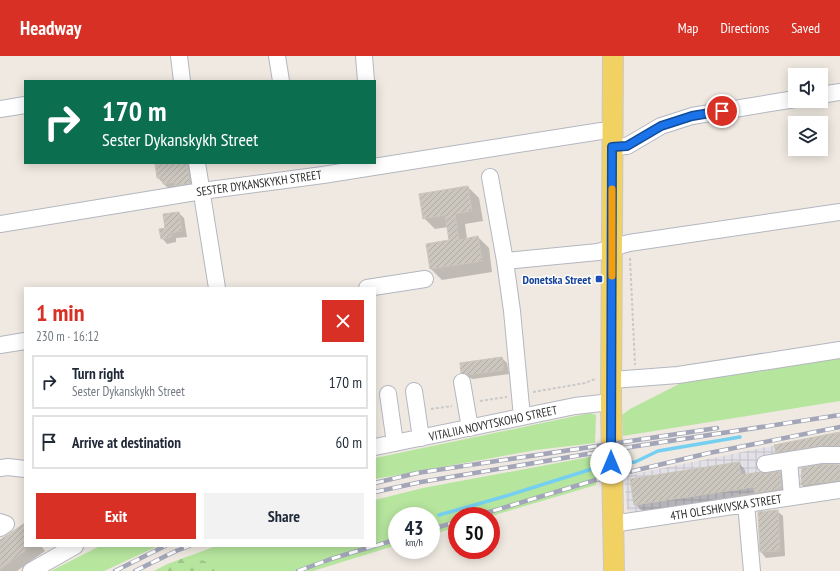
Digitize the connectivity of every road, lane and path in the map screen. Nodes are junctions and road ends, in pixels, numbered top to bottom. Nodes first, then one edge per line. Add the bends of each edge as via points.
1 (179, 56) edge
2 (277, 56) edge
3 (364, 56) edge
4 (613, 56) edge
5 (182, 80) edge
6 (281, 80) edge
7 (366, 80) edge
8 (840, 92) edge
9 (828, 94) edge
10 (788, 100) edge
11 (24, 105) edge
12 (0, 109) edge
13 (612, 139) junction
14 (197, 164) edge
15 (490, 177) dead end
16 (202, 191) junction
17 (840, 212) edge
18 (0, 224) edge
19 (621, 246) junction
20 (505, 262) junction
21 (424, 279) dead end
22 (217, 287) edge
23 (373, 287) edge
24 (24, 341) edge
25 (0, 345) edge
26 (840, 350) edge
27 (606, 378) junction
28 (635, 378) junction
29 (462, 382) dead end
30 (414, 391) dead end
31 (388, 394) dead end
32 (520, 394) junction
33 (611, 402) junction
34 (466, 404) junction
35 (417, 411) junction
36 (522, 417) junction
37 (470, 428) junction
38 (421, 438) junction
39 (395, 443) junction
40 (376, 447) edge
41 (840, 455) edge
42 (789, 460) junction
43 (764, 464) dead end
44 (0, 468) edge
45 (24, 469) edge
46 (840, 490) edge
47 (792, 497) junction
48 (746, 504) junction
49 (0, 522) edge
50 (612, 524) junction
51 (0, 528) edge
52 (73, 547) edge
53 (31, 571) edge
54 (614, 571) edge
55 (752, 571) edge

1 - 5 street
2 - 6 street
3 - 7 street
4 - 13 main road
8 - 9 street
10 - 13 street, SESTER DYKANSKYKH STREET via 692,116 661,126 627,146
11 - 12 street
13 - 16 street, SESTER DYKANSKYKH STREET via 601,131 323,175
13 - 19 main road
14 - 16 street
15 - 20 street
16 - 18 street, SESTER DYKANSKYKH STREET
16 - 22 street
17 - 19 street
19 - 20 street via 598,252
19 - 27 main road
19 - 28 path
20 - 32 street
21 - 23 street
24 - 25 street
26 - 28 street via 678,375
27 - 28 street
27 - 32 path
27 - 33 main road
29 - 34 street
30 - 35 street
31 - 39 street
32 - 34 path
32 - 36 street
33 - 36 street, VITALIIA NOVYTSKOHO STREET via 575,406
33 - 50 main road
34 - 35 path
34 - 37 street
35 - 38 street
36 - 37 street, VITALIIA NOVYTSKOHO STREET
37 - 38 street, VITALIIA NOVYTSKOHO STREET
38 - 39 street, VITALIIA NOVYTSKOHO STREET
39 - 40 street, VITALIIA NOVYTSKOHO STREET
41 - 42 street
42 - 43 street
42 - 47 street
44 - 45 street
46 - 47 street, 4TH OLESHKIVSKA STREET
47 - 48 street, 4TH OLESHKIVSKA STREET
48 - 50 street, 4TH OLESHKIVSKA STREET
48 - 55 street
49 - 51 street via 6,524
50 - 54 main road
52 - 53 street

